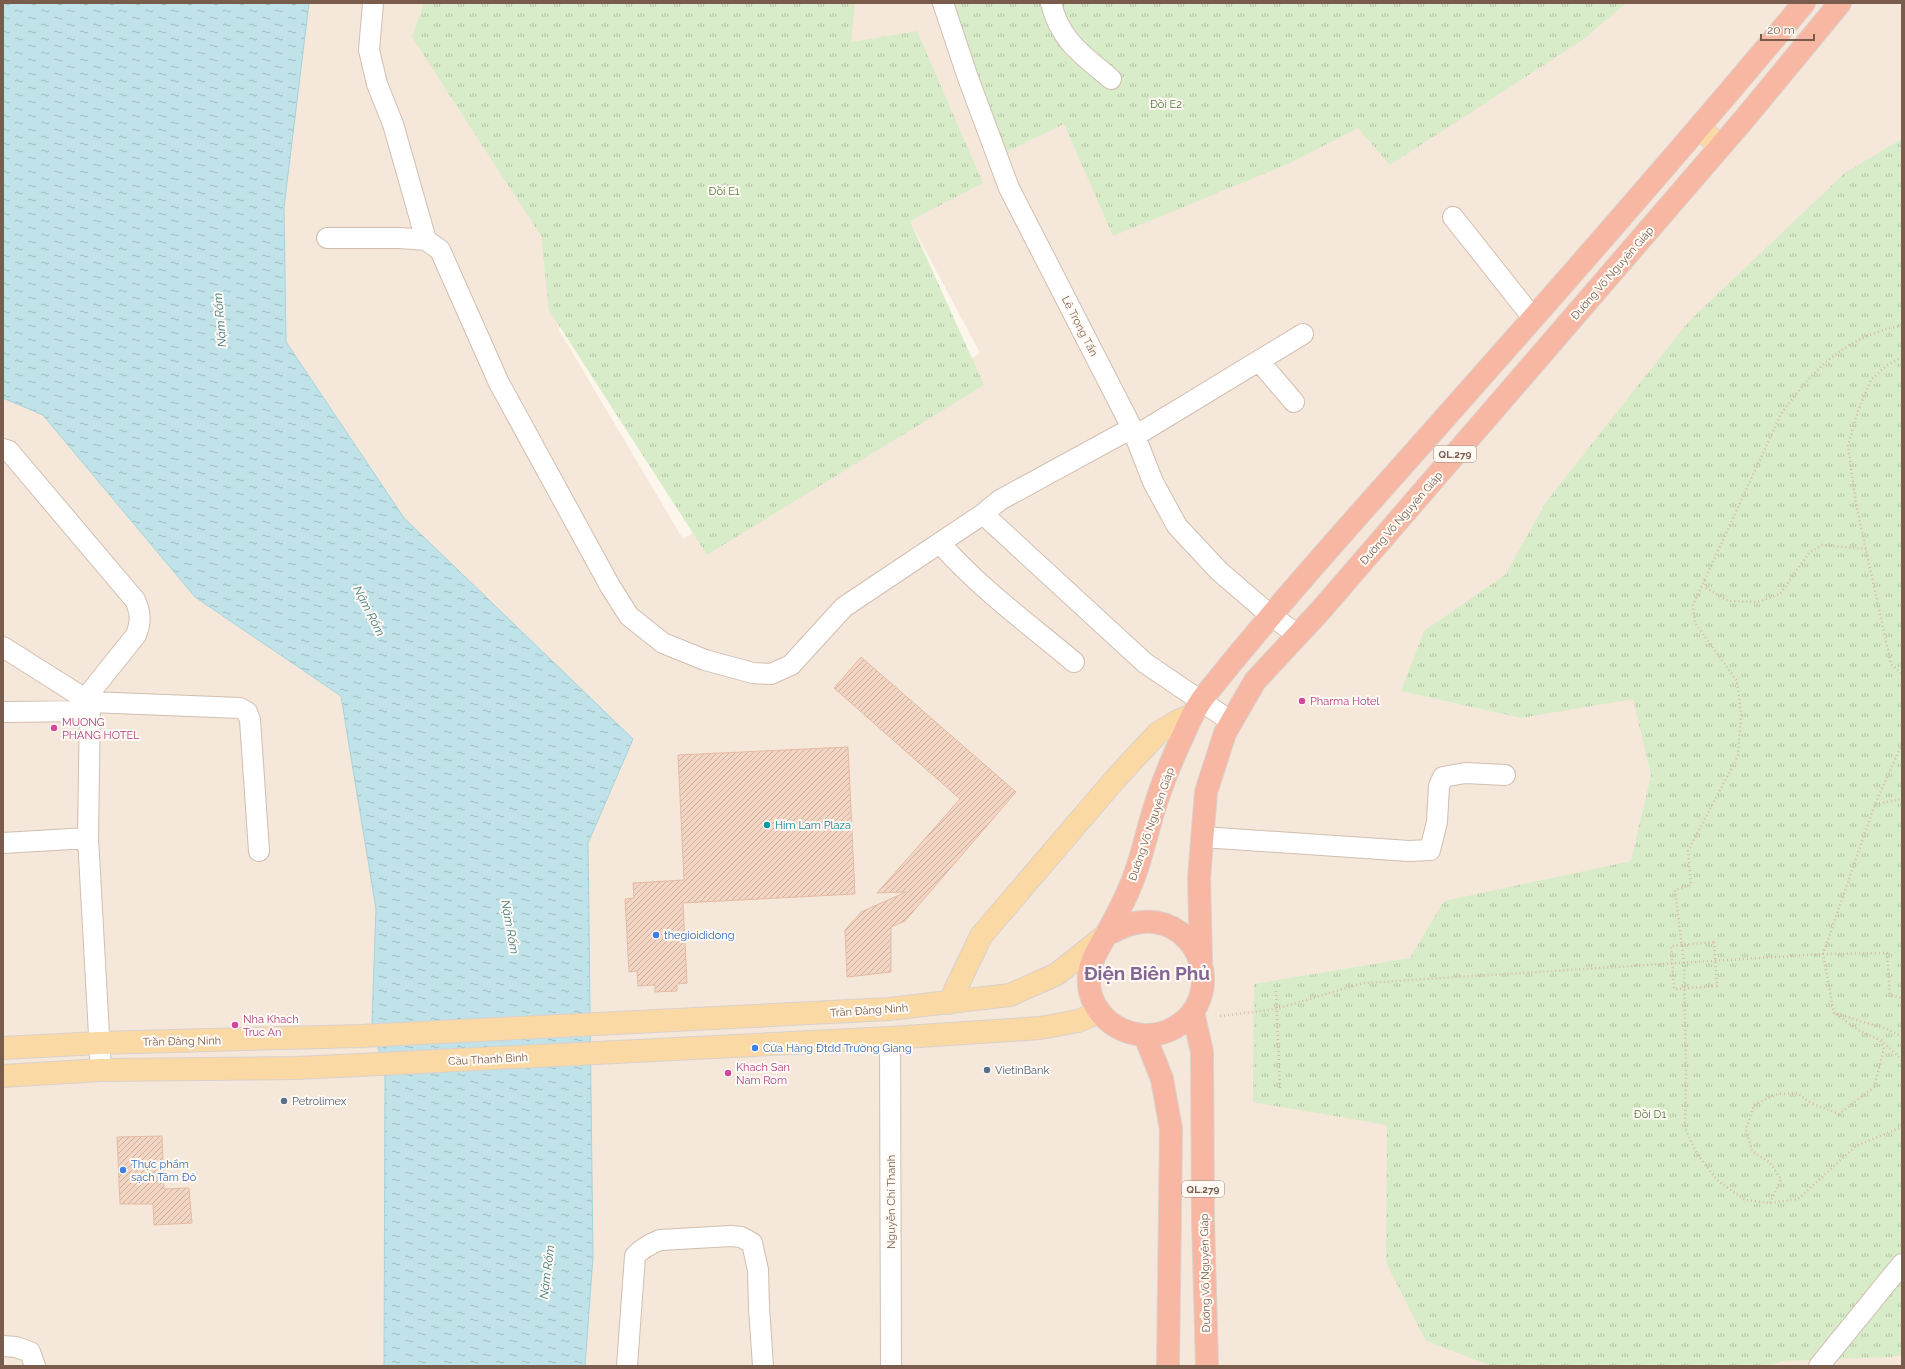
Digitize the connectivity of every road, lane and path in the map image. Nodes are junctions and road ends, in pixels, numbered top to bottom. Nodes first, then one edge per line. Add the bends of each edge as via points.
1 (373, 3) edge
2 (943, 3) edge
3 (1051, 3) edge
4 (1804, 3) edge
5 (1840, 3) edge
6 (1111, 79) dead end
7 (1700, 129) junction
8 (1721, 146) junction
9 (1453, 217) dead end
10 (327, 238) dead end
11 (426, 240) junction
12 (1533, 318) junction
13 (1902, 327) edge
14 (1303, 334) dead end
15 (1902, 357) edge
16 (1259, 361) junction
17 (1294, 402) dead end
18 (1134, 432) junction
19 (3, 448) edge
20 (983, 514) junction
21 (940, 543) junction
22 (1866, 549) junction
23 (1705, 580) junction
24 (1270, 615) junction
25 (1298, 635) junction
26 (3, 647) edge
27 (1074, 662) dead end
28 (1902, 674) edge
29 (89, 704) junction
30 (1196, 709) junction
31 (3, 712) edge
32 (1232, 722) junction
33 (1902, 744) edge
34 (1505, 775) dead end
35 (1902, 799) edge
36 (1875, 804) junction
37 (1202, 837) junction
38 (88, 838) junction
39 (3, 843) edge
40 (259, 851) dead end
41 (1106, 935) junction
42 (1823, 954) junction
43 (1201, 960) junction
44 (1715, 960) junction
45 (1684, 963) junction
46 (1672, 965) junction
47 (1276, 991) dead end
48 (1902, 998) edge
49 (949, 1003) junction
50 (889, 1009) junction
51 (1276, 1009) junction
52 (1100, 1012) junction
53 (1193, 1012) junction
54 (1834, 1013) junction
55 (1220, 1016) dead end
56 (1145, 1036) junction
57 (1902, 1037) edge
58 (890, 1038) junction
59 (1880, 1040) junction
60 (99, 1043) junction
61 (3, 1048) edge
62 (1902, 1060) edge
63 (101, 1070) junction
64 (3, 1076) edge
65 (1280, 1090) dead end
66 (1902, 1127) edge
67 (1770, 1203) junction
68 (1902, 1264) edge
69 (3, 1346) edge
70 (34, 1366) edge
71 (627, 1366) edge
72 (763, 1366) edge
73 (891, 1366) edge
74 (1168, 1366) edge
75 (1207, 1366) edge
76 (1819, 1366) edge

1 - 11 street via 369,50 377,84 392,124
2 - 18 street, Lê Trọng Tấn via 968,78 1010,188
3 - 6 street via 1056,20 1072,46
4 - 7 highway, Đường Võ Nguyên Giáp / QL.279
5 - 8 highway, Đường Võ Nguyên Giáp / QL.279
7 - 8 main road
7 - 12 highway, Đường Võ Nguyên Giáp / QL.279
8 - 25 highway, Đường Võ Nguyên Giáp / QL.279
9 - 12 street
10 - 11 street
11 - 21 street via 440,250 499,383 610,586 629,616 663,643 712,662 752,673 770,674 792,665 844,607
12 - 24 highway, Đường Võ Nguyên Giáp / QL.279
13 - 23 path via 1895,326 1865,336 1829,358 1801,386 1781,414
14 - 16 street
15 - 22 path via 1886,366 1871,380 1858,411 1848,446 1856,504
16 - 17 street
16 - 18 street
18 - 20 street via 1000,500
18 - 24 street, Lê Trọng Tấn via 1153,482 1177,526 1219,571
19 - 29 street via 9,451 135,600 139,608 140,622 136,635
20 - 21 street
20 - 30 street
21 - 27 street via 979,582
22 - 23 path via 1822,544 1809,553 1780,594 1758,602 1728,601 1706,588
22 - 28 path via 1891,664
23 - 45 path via 1693,605 1695,623 1737,681 1741,715 1738,756 1688,851 1691,885 1675,890
24 - 25 street, Lê Trọng Tấn
24 - 30 highway, Đường Võ Nguyên Giáp / QL.279
25 - 32 highway, Đường Võ Nguyên Giáp / QL.279 via 1255,681
26 - 29 street
29 - 31 street
29 - 38 street
29 - 40 street via 240,708 247,712 250,720
30 - 32 street
30 - 41 highway, Đường Võ Nguyên Giáp / QL.279 via 1158,797 1134,877
30 - 49 main road via 1158,732 981,936
32 - 37 highway, Đường Võ Nguyên Giáp / QL.279 via 1225,733 1206,792
33 - 36 path
34 - 37 street via 1465,773 1443,777 1439,786 1437,822 1430,850
35 - 36 path
36 - 42 path
37 - 43 highway, Đường Võ Nguyên Giáp / QL.279 via 1199,878
38 - 39 street
38 - 60 street
41 - 43 highway, QL.279 via 1126,925 1144,921 1162,923 1179,931 1192,944
41 - 49 main road, Trần Đăng Ninh via 1057,974 1010,995
41 - 52 highway, QL.279 via 1091,963 1089,980 1092,997
42 - 44 path
42 - 48 path via 1887,954 1890,995
42 - 54 path
43 - 53 highway, QL.279 via 1204,978 1201,996
44 - 45 path
44 - 46 path via 1714,942 1671,946
44 - 46 path via 1717,986 1674,989
45 - 46 path
45 - 67 path via 1685,1128 1697,1154 1718,1181 1745,1200
46 - 51 path via 1363,983
47 - 51 path
49 - 50 main road, Trần Đăng Ninh
50 - 58 main road
50 - 60 main road, Trần Đăng Ninh via 361,1036
51 - 55 path
51 - 65 path
52 - 56 highway, QL.279 via 1112,1025 1127,1033
52 - 58 main road via 1078,1021 1040,1028
53 - 56 highway, QL.279 via 1180,1025 1169,1031
53 - 75 highway, Đường Võ Nguyên Giáp / QL.279 via 1202,1052
54 - 57 path via 1887,1029
54 - 59 path via 1858,1030
56 - 74 highway, QL.279 via 1162,1080 1170,1129
58 - 63 main road, Cầu Thanh Bình via 297,1068
58 - 73 street, Nguyễn Chí Thanh
59 - 62 path
59 - 67 path via 1884,1049 1874,1087 1839,1114 1811,1103 1797,1093 1777,1094 1754,1105 1746,1129 1752,1151 1768,1162 1781,1179
60 - 61 main road, Trần Đăng Ninh
60 - 63 street
63 - 64 main road
66 - 67 path via 1856,1146 1798,1199
68 - 76 street
69 - 70 street via 30,1352
71 - 72 street via 635,1256 641,1249 660,1240 731,1236 741,1237 752,1243 758,1270

